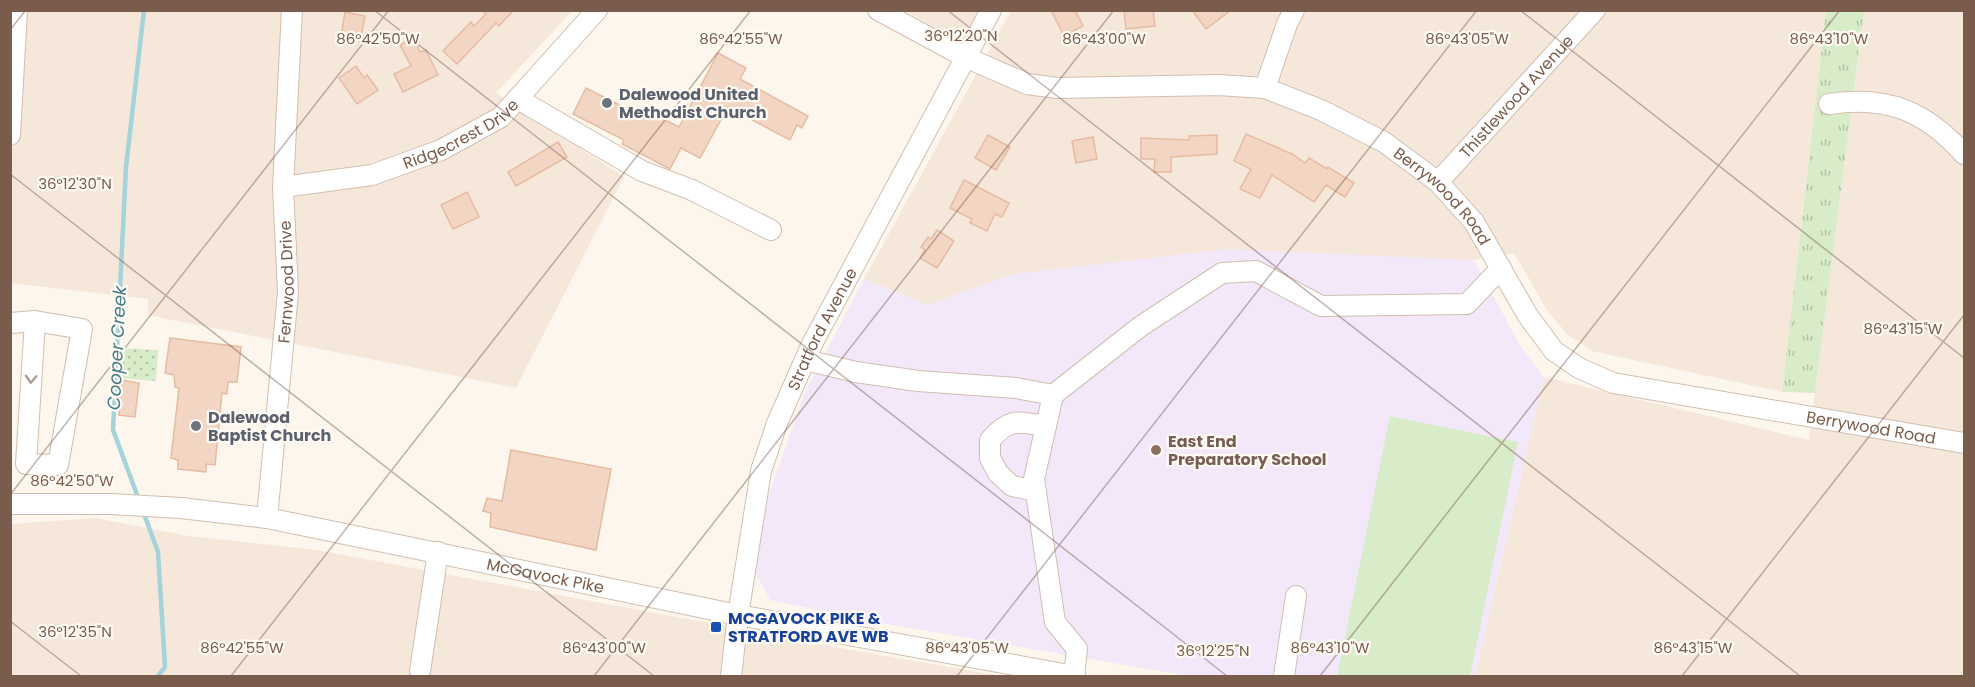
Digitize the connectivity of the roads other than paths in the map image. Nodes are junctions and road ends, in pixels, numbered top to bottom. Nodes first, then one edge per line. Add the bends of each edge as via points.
1 (17, 10) edge
2 (292, 10) edge
3 (597, 10) edge
4 (878, 10) edge
5 (991, 10) edge
6 (1294, 10) edge
7 (1595, 10) edge
8 (965, 57) junction
9 (1265, 88) junction
10 (518, 99) junction
11 (1829, 104) dead end
12 (10, 135) edge
13 (1965, 154) edge
14 (1438, 182) junction
15 (283, 187) junction
16 (771, 230) dead end
17 (1501, 268) junction
18 (34, 321) junction
19 (10, 323) edge
20 (805, 360) junction
21 (1053, 395) junction
22 (1046, 426) junction
23 (1965, 443) edge
24 (1036, 491) junction
25 (10, 504) edge
26 (267, 518) junction
27 (438, 552) junction
28 (1296, 596) dead end
29 (738, 615) junction
30 (420, 671) dead end
31 (731, 676) edge
32 (1074, 676) edge
33 (1284, 676) edge

1 - 12 street
2 - 15 street, Fernwood Drive
3 - 10 street, Ridgecrest Drive
4 - 8 street, Berrywood Road
5 - 8 street, Stratford Avenue
6 - 9 street
7 - 14 street, Thistlewood Avenue
8 - 9 street, Berrywood Road via 1027,84 1057,88
8 - 20 street, Stratford Avenue
9 - 14 street, Berrywood Road via 1321,110 1384,142
10 - 15 street, Ridgecrest Drive via 501,117 441,150 372,176
10 - 16 street via 642,171 692,190
11 - 13 street via 1854,100 1883,102 1921,117
14 - 17 street, Berrywood Road via 1474,222
15 - 26 street, Fernwood Drive via 288,292
17 - 21 street via 1467,304 1321,306 1256,271 1222,273 1141,326
17 - 23 street, Berrywood Road via 1528,316 1554,351 1579,368 1613,383
18 -> 18 street via 26,464 58,465 82,329
18 - 19 street
20 - 21 street via 918,381 1016,388
20 - 29 street, Stratford Avenue via 761,471
21 - 22 street
22 - 24 street via 1034,479
22 - 24 street via 1016,422 1001,427 990,440 990,458 998,472 1012,486
24 - 32 street via 1055,622 1077,649
25 - 26 street, McGavock Pike via 181,507
26 - 27 street, McGavock Pike
27 - 29 street, McGavock Pike
27 - 30 street
28 - 33 street
29 - 31 street, Stratford Avenue
29 - 32 street, McGavock Pike

